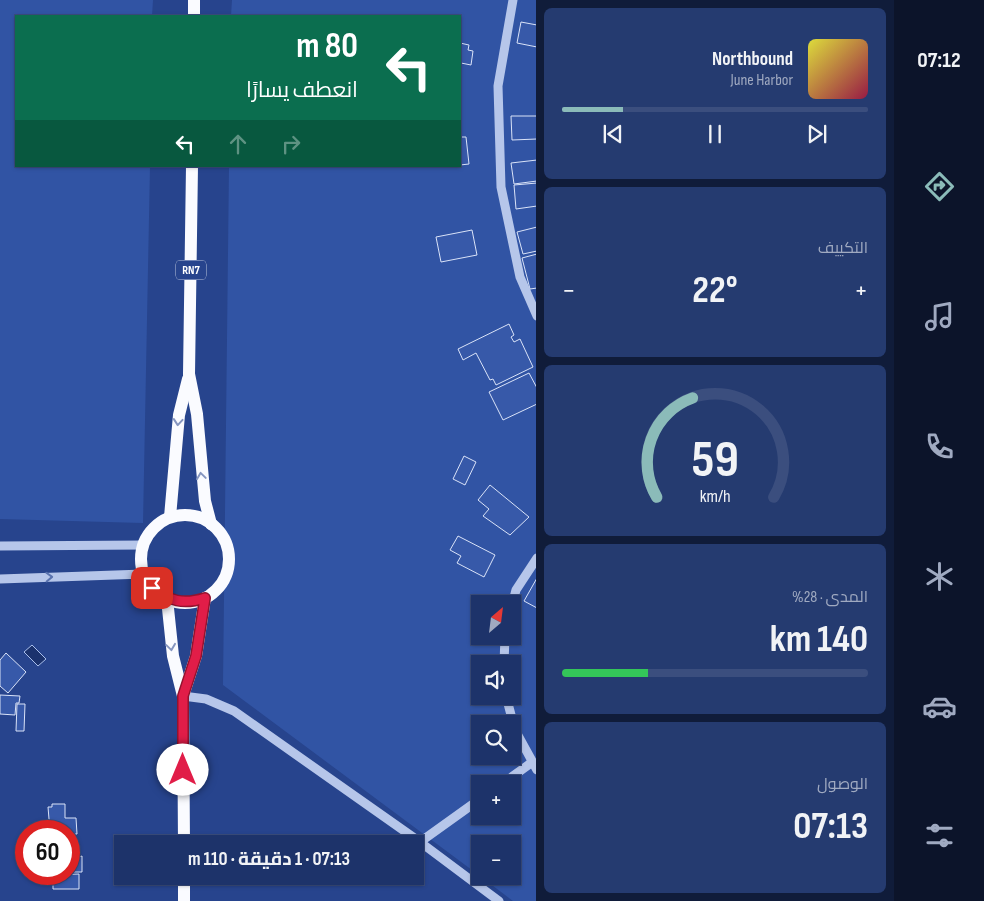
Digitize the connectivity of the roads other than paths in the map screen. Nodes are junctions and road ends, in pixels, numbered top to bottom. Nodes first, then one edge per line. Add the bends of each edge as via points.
1 (194, 0) edge
2 (513, 0) edge
3 (194, 15) edge
4 (192, 167) edge
5 (536, 316) edge
6 (189, 374) junction
7 (170, 518) junction
8 (211, 524) junction
9 (0, 546) edge
10 (143, 546) junction
11 (536, 558) edge
12 (144, 574) junction
13 (0, 579) edge
14 (515, 595) edge
15 (205, 598) junction
16 (167, 599) junction
17 (183, 696) junction
18 (508, 705) edge
19 (534, 766) edge
20 (518, 775) edge
21 (471, 805) edge
22 (184, 835) edge
23 (410, 835) edge
24 (424, 839) edge
25 (424, 845) edge
26 (184, 885) edge
27 (184, 901) edge
28 (499, 901) edge

1 - 3 main road
2 - 5 street via 498,86 501,187 520,277
4 - 6 main road, RN7
6 -> 7 main road, RN7 via 179,415
8 -> 6 main road, RN7 via 204,501 197,414
7 - 8 main road via 198,517
7 - 10 main road via 158,524
8 - 15 main road, RN7 via 221,534 229,562 221,583
9 - 10 street
10 - 12 main road
11 - 14 street
13 -> 12 street
12 - 16 main road via 152,588
15 - 16 main road via 193,602
15 - 17 main road via 196,656
16 -> 17 main road via 172,656
17 - 22 main road
17 - 23 street via 206,699 234,711
18 - 19 street via 514,730
19 - 20 street
21 - 24 street
25 - 28 street
26 - 27 main road

